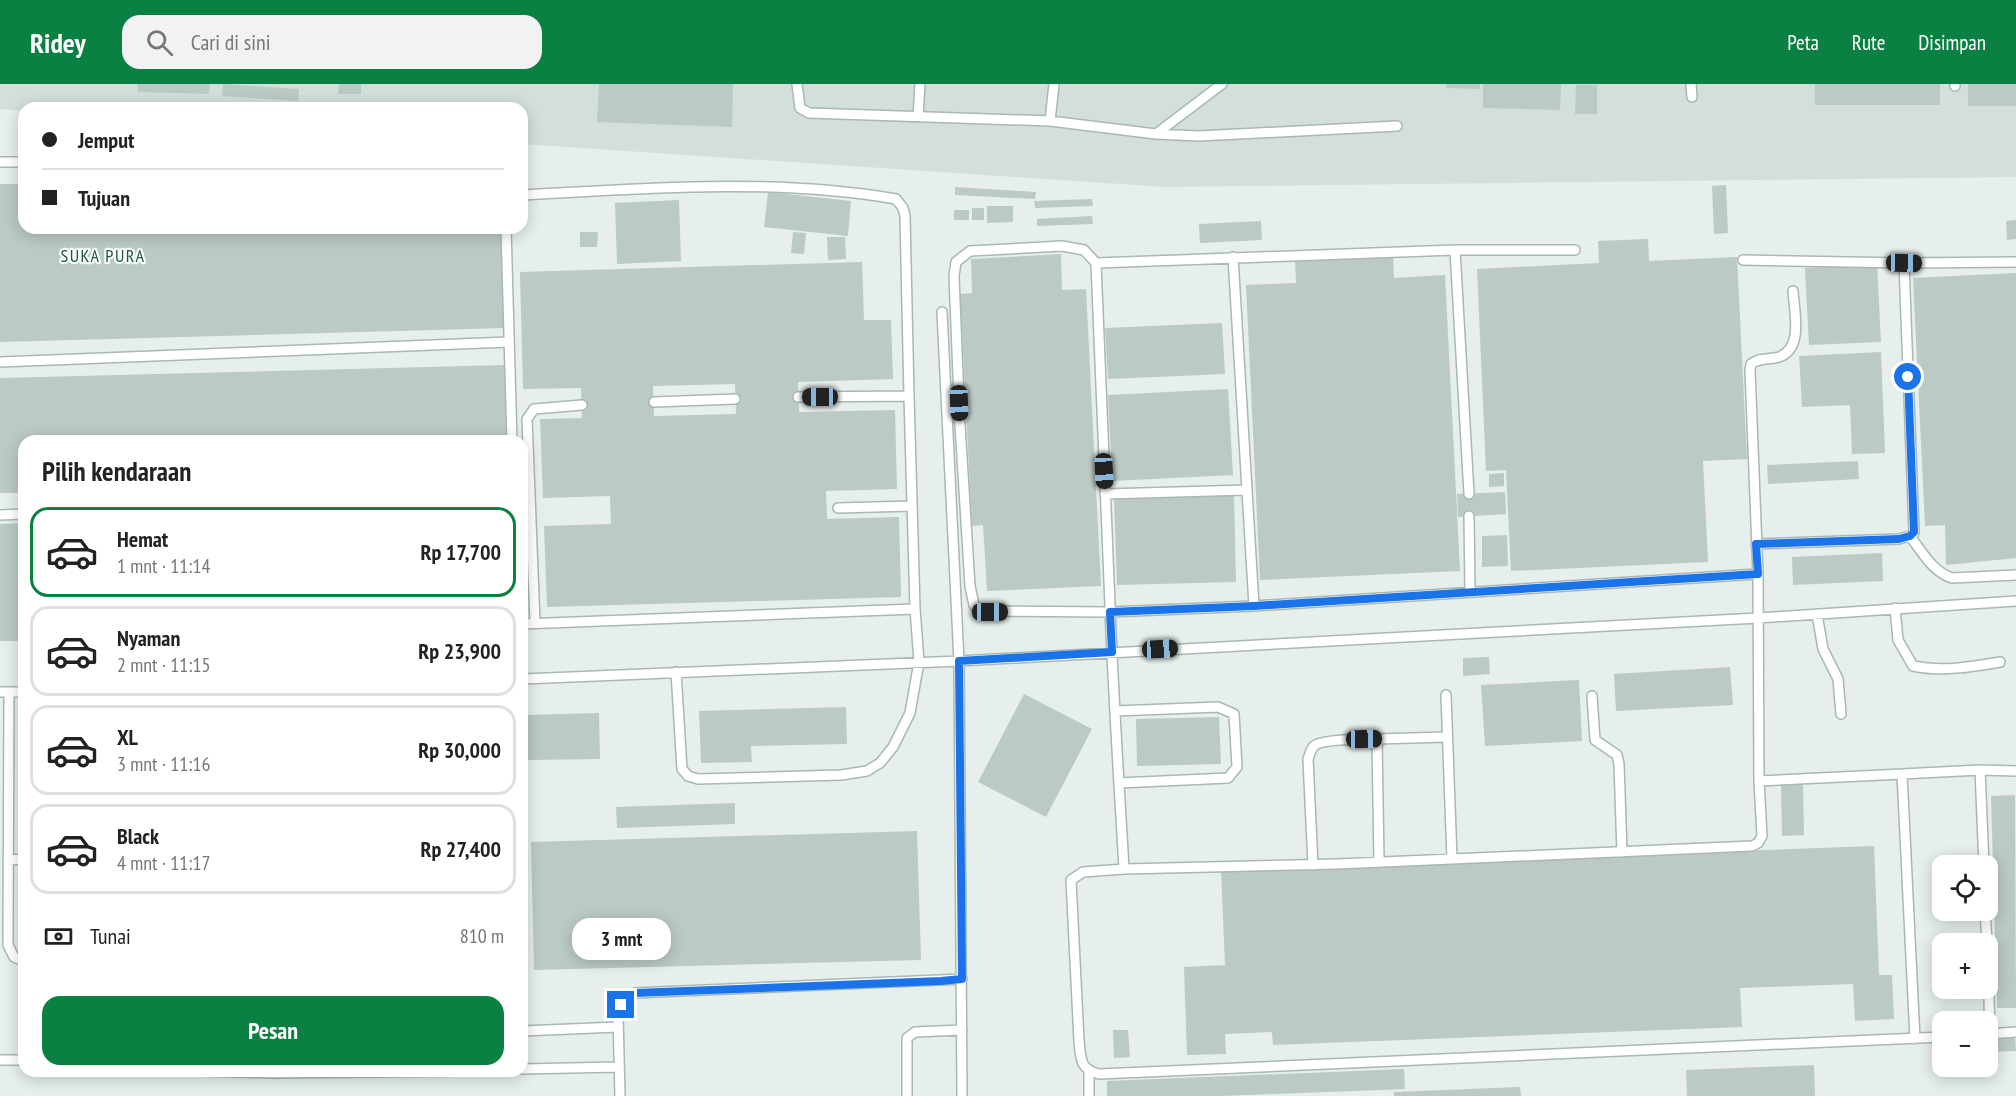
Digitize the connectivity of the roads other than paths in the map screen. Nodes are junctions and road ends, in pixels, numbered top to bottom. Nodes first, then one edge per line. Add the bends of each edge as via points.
1 (797, 84) edge
2 (920, 84) edge
3 (1054, 84) edge
4 (1222, 84) edge
5 (1691, 84) edge
6 (1692, 97) dead end
7 (918, 117) junction
8 (1050, 121) junction
9 (1397, 126) dead end
10 (1156, 134) junction
11 (0, 162) edge
12 (18, 162) edge
13 (528, 195) edge
14 (506, 234) edge
15 (1455, 250) junction
16 (1575, 250) dead end
17 (1233, 257) junction
18 (1743, 260) dead end
19 (2016, 262) edge
20 (1096, 263) junction
21 (1904, 263) junction
22 (1793, 291) dead end
23 (942, 312) dead end
24 (509, 342) junction
25 (0, 362) edge
26 (909, 396) junction
27 (798, 397) dead end
28 (735, 399) dead end
29 (654, 402) dead end
30 (582, 405) dead end
31 (512, 435) edge
32 (528, 435) edge
33 (528, 444) edge
34 (1247, 490) junction
35 (1106, 494) junction
36 (1469, 494) dead end
37 (912, 506) junction
38 (838, 508) dead end
39 (18, 514) edge
40 (0, 515) edge
41 (1469, 516) dead end
42 (1910, 536) junction
43 (1756, 544) junction
44 (1758, 574) junction
45 (2016, 575) edge
46 (1470, 591) junction
47 (2016, 601) edge
48 (1254, 606) junction
49 (1895, 608) junction
50 (915, 609) junction
51 (1110, 612) junction
52 (1817, 614) junction
53 (1758, 618) junction
54 (535, 623) junction
55 (528, 624) edge
56 (1112, 652) junction
57 (959, 661) junction
58 (919, 662) junction
59 (2001, 662) dead end
60 (676, 672) junction
61 (528, 679) edge
62 (4, 692) edge
63 (1446, 695) dead end
64 (1592, 696) dead end
65 (1115, 711) junction
66 (1841, 714) dead end
67 (1448, 737) junction
68 (1377, 739) junction
69 (1980, 770) junction
70 (2016, 771) edge
71 (1902, 774) junction
72 (1759, 781) junction
73 (1119, 783) junction
74 (1622, 852) junction
75 (1984, 855) edge
76 (18, 859) edge
77 (1452, 859) junction
78 (8, 860) junction
79 (1379, 862) junction
80 (1313, 865) junction
81 (1124, 869) junction
82 (18, 959) edge
83 (962, 979) junction
84 (618, 1027) junction
85 (962, 1030) junction
86 (528, 1031) edge
87 (2016, 1032) edge
88 (1998, 1033) edge
89 (1932, 1038) edge
90 (1915, 1039) junction
91 (0, 1060) edge
92 (18, 1060) edge
93 (618, 1067) junction
94 (528, 1070) edge
95 (1089, 1072) junction
96 (620, 1096) edge
97 (907, 1096) edge
98 (962, 1096) edge
99 (1089, 1096) edge

1 - 7 lane via 800,108 809,113
2 - 7 lane
3 - 8 lane
4 - 10 lane
5 - 6 lane
7 - 8 lane
8 - 10 lane
9 - 10 lane via 1199,136
11 - 12 lane
13 - 26 lane via 750,187 849,191 896,199 905,216
14 - 24 lane
15 - 16 lane
15 - 17 lane
15 - 36 lane
17 - 20 lane
17 - 34 lane
18 - 21 lane
19 - 21 lane
20 - 35 lane
20 - 51 lane via 1084,250 1062,246 970,251 956,262 955,310 974,605 979,611 990,612
21 - 42 lane via 1914,532
22 - 43 lane via 1796,337 1791,348 1781,357 1755,361 1750,370
23 - 57 lane
24 - 25 lane
24 - 31 lane
26 - 27 lane
26 - 37 lane
28 - 29 lane
30 - 32 lane via 534,409 527,419
33 - 54 lane
34 - 35 lane
34 - 48 lane
35 - 51 lane
37 - 38 lane
37 - 50 lane
39 - 40 lane
41 - 46 lane
42 - 43 lane
42 - 45 lane via 1943,575
43 - 44 lane
44 - 46 lane
44 - 53 lane
46 - 48 lane
47 - 49 lane
48 - 51 lane
49 - 52 lane
49 - 59 lane via 1898,640 1913,666 1963,668
50 - 54 lane
50 - 58 lane
51 - 56 lane
52 - 53 lane
52 - 66 lane via 1823,649 1838,679
53 - 56 lane
53 - 72 lane
54 - 55 lane
56 - 57 lane
56 - 65 lane
57 - 58 lane
57 - 83 lane
58 - 60 lane
58 - 60 lane via 910,713 893,747 880,764 867,771 841,775 698,779 688,776 682,769
60 - 61 lane
62 - 78 lane
63 - 67 lane
64 - 74 lane via 1595,740 1617,755 1619,764
65 - 73 lane
65 - 73 lane via 1218,706 1234,714 1237,767 1228,778
67 - 68 lane
67 - 77 lane
68 - 79 lane
68 - 80 lane via 1317,744 1312,748 1308,759
69 - 70 lane
69 - 71 lane
69 - 75 lane
71 - 72 lane
71 - 90 lane
72 - 74 lane via 1762,836 1758,843
73 - 81 lane
74 - 77 lane
76 - 78 lane
77 - 79 lane
78 - 82 lane via 8,945
79 - 80 lane
80 - 81 lane
81 - 95 lane via 1083,873 1071,880 1079,1041 1081,1059
83 - 84 lane via 635,993 621,1005
83 - 85 lane
84 - 86 lane
84 - 93 lane
85 - 97 lane via 915,1032 907,1038
85 - 98 lane
87 - 88 lane
89 - 90 lane
90 - 95 lane
91 - 92 lane
93 - 94 lane
93 - 96 lane
95 - 99 lane

